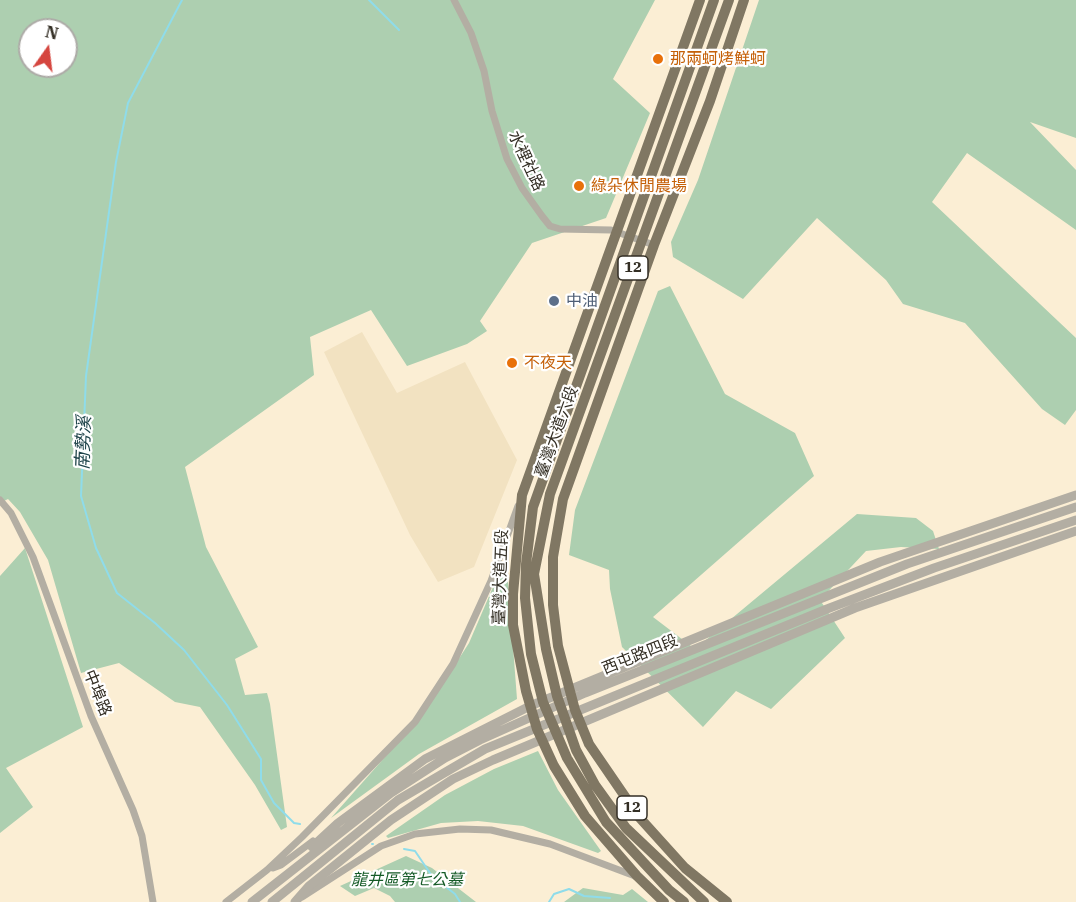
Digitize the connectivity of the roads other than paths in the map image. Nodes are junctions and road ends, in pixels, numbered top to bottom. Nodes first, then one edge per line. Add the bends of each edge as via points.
1 (454, 0) edge
2 (700, 0) edge
3 (714, 0) edge
4 (729, 0) edge
5 (744, 0) edge
6 (616, 231) junction
7 (628, 235) junction
8 (643, 241) junction
9 (654, 245) junction
10 (522, 495) junction
11 (1076, 495) edge
12 (0, 500) edge
13 (533, 507) joint
14 (1076, 507) edge
15 (1076, 520) edge
16 (1076, 531) edge
17 (539, 537) joint
18 (908, 564) junction
19 (831, 583) junction
20 (902, 590) junction
21 (842, 604) junction
22 (570, 691) junction
23 (557, 696) junction
24 (543, 702) junction
25 (531, 706) junction
26 (580, 722) junction
27 (567, 727) junction
28 (555, 732) junction
29 (541, 738) junction
30 (338, 823) junction
31 (267, 870) junction
32 (637, 876) junction
33 (272, 886) junction
34 (669, 890) junction
35 (153, 902) edge
36 (226, 902) edge
37 (252, 902) edge
38 (272, 902) edge
39 (295, 902) edge
40 (664, 902) edge
41 (684, 902) edge
42 (704, 902) edge
43 (727, 902) edge

1 - 6 street, 水裡社路 via 471,33 500,141 532,204 550,226 573,231
2 - 6 main road, 臺灣大道六段 / 12
3 - 7 main road, 臺灣大道六段 / 12
4 - 8 main road, 臺灣大道六段 / 12
5 - 9 main road, 臺灣大道六段 / 12
6 - 7 street, 水裡社路
6 - 10 main road, 臺灣大道六段 / 12
7 - 8 street, 水裡社路
7 - 13 main road, 臺灣大道六段 / 12
8 - 9 street, 水裡社路
8 - 17 main road, 臺灣大道六段 / 12 via 550,494
9 - 22 main road, 臺灣大道六段 / 12 via 563,499 556,530 554,604 558,646
10 - 25 main road, 臺灣大道五段 / 12 via 515,549 513,624
10 - 31 street via 491,581 453,664 415,722
11 - 19 street, 西屯路四段 via 919,548
12 - 35 street, 中埠路 via 11,513 33,557 91,716 133,810 142,836
13 - 24 main road, 臺灣大道五段 / 12 via 525,598 531,654
14 - 18 street, 西屯路四段
15 - 21 street, 西屯路四段
16 - 20 street
17 - 23 main road, 臺灣大道五段 / 12 via 534,574
18 - 19 street
18 - 33 street, 西屯路四段 via 585,693 445,758 391,793
19 - 22 street, 西屯路四段
20 - 21 street
20 - 26 street
21 - 38 street, 西屯路四段 via 485,749 398,800
22 - 23 street, 西屯路四段
22 - 26 main road, 12
23 - 24 street, 西屯路四段
23 - 27 main road, 臺灣大道五段 / 12
24 - 25 street, 西屯路四段
24 - 28 main road, 臺灣大道五段 / 12
25 - 29 main road, 臺灣大道五段 / 12
25 - 30 street, 西屯路四段 via 425,759
26 - 27 street
26 - 43 main road, 12 via 608,776 639,817 686,868
27 - 28 street
27 - 42 main road, 臺灣大道五段 / 12 via 595,785 626,828
28 - 29 street
28 - 34 main road, 臺灣大道五段 / 12 via 581,784 606,822
29 - 32 main road, 臺灣大道五段 / 12 via 585,816
29 - 39 street via 453,779 419,800 309,886
30 - 31 street via 281,865
30 - 33 street, 西屯路四段
31 - 36 street
32 - 34 street
32 - 39 street via 550,844 491,830 460,829 415,834 381,846
32 - 40 main road, 臺灣大道五段 / 12
33 - 37 street, 西屯路四段
34 - 41 main road, 臺灣大道五段 / 12

